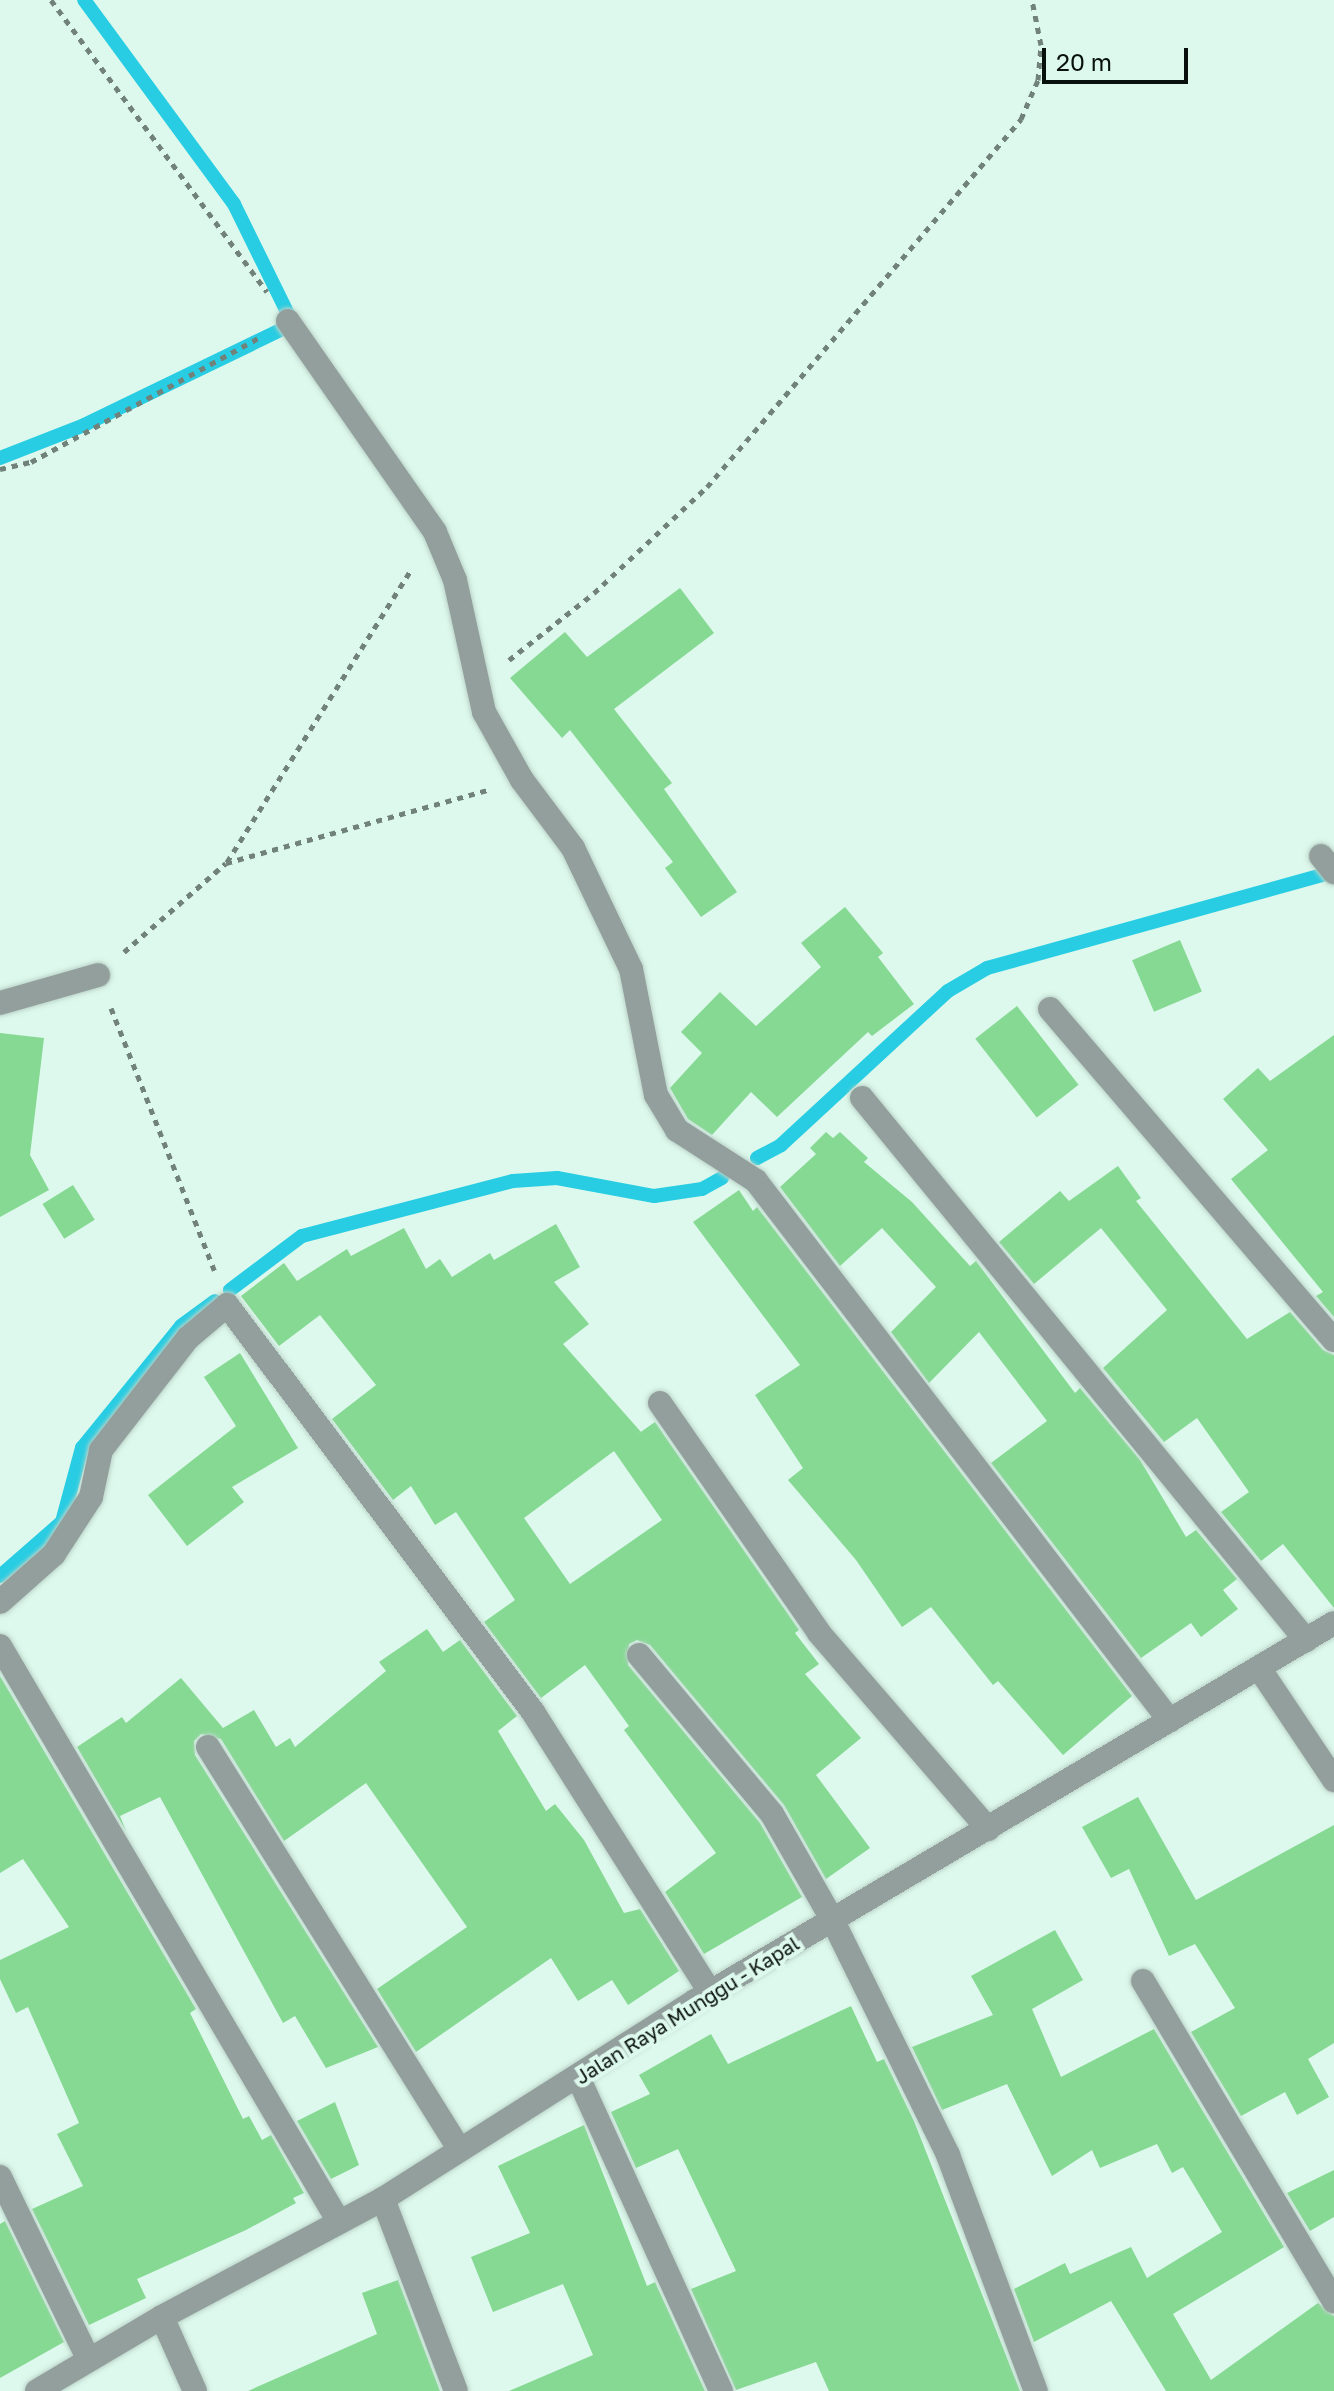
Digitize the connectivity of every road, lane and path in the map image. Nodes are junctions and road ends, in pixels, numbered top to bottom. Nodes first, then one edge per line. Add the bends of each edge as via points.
1 (51, 0) edge
2 (1032, 0) edge
3 (288, 321) junction
4 (0, 469) edge
5 (435, 532) junction
6 (476, 686) junction
7 (522, 780) junction
8 (226, 863) junction
9 (98, 975) junction
10 (0, 1003) edge
11 (1050, 1009) dead end
12 (862, 1098) dead end
13 (227, 1305) junction
14 (1334, 1340) edge
15 (660, 1403) dead end
16 (0, 1602) edge
17 (1334, 1623) edge
18 (1306, 1640) junction
19 (0, 1646) edge
20 (639, 1655) dead end
21 (1259, 1668) junction
22 (1170, 1721) junction
23 (208, 1747) dead end
24 (1334, 1780) edge
25 (988, 1829) junction
26 (833, 1921) junction
27 (1143, 1981) dead end
28 (710, 1992) junction
29 (578, 2077) junction
30 (460, 2150) junction
31 (0, 2177) edge
32 (383, 2199) junction
33 (339, 2222) junction
34 (1334, 2301) edge
35 (162, 2317) junction
36 (89, 2360) junction
37 (37, 2391) edge
38 (195, 2391) edge
39 (456, 2391) edge
40 (721, 2391) edge
41 (1036, 2391) edge

1 - 3 path
2 - 6 path via 1041,45 1038,80 1021,119 707,487 594,593
3 - 4 path via 31,462
3 - 5 street
5 - 6 street via 455,580
5 - 8 path
6 - 7 street via 484,712
7 - 8 path
7 - 22 street via 573,848 631,969 656,1095 677,1130 756,1181
8 - 9 path
9 - 10 street
9 - 13 path
11 - 14 street
12 - 18 street
13 - 16 street via 188,1338 101,1450 91,1497 54,1554
13 - 28 street via 533,1712
15 - 25 street via 819,1633
17 - 18 street, Jalan Raya Munggu - Kapal
18 - 21 street, Jalan Raya Munggu - Kapal
19 - 33 street
20 - 26 street via 772,1814
21 - 22 street, Jalan Raya Munggu - Kapal
21 - 24 street
22 - 25 street, Jalan Raya Munggu - Kapal
23 - 30 street
25 - 26 street, Jalan Raya Munggu - Kapal
26 - 28 street, Jalan Raya Munggu - Kapal
26 - 41 street via 948,2155
27 - 34 street
28 - 29 street, Jalan Raya Munggu - Kapal
29 - 30 street, Jalan Raya Munggu - Kapal
29 - 40 street
30 - 32 street, Jalan Raya Munggu - Kapal
31 - 36 street
32 - 33 street, Jalan Raya Munggu - Kapal
32 - 39 street
33 - 35 street, Jalan Raya Munggu - Kapal
35 - 36 street, Jalan Raya Munggu - Kapal
35 - 38 street
36 - 37 street, Jalan Raya Munggu - Kapal

